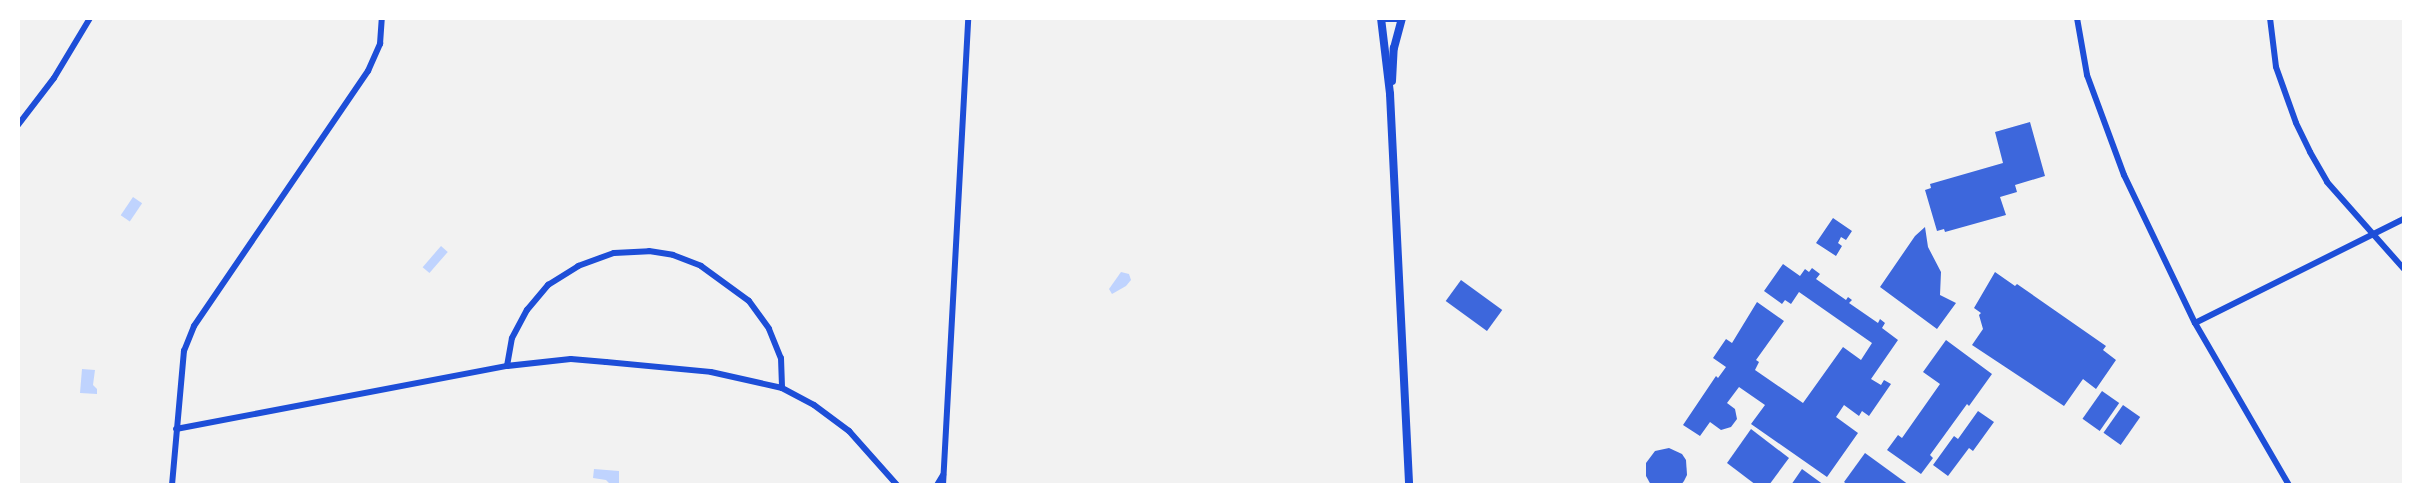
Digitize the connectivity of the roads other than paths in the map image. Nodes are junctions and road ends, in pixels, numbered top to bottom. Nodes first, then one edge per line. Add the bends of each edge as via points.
1 (90, 18) edge
2 (382, 18) edge
3 (968, 18) edge
4 (1383, 18) edge
5 (1400, 18) edge
6 (2077, 18) edge
7 (2270, 18) edge
8 (1390, 94) junction
9 (18, 125) edge
10 (2404, 219) edge
11 (2373, 234) junction
12 (2404, 269) edge
13 (2195, 323) junction
14 (507, 366) junction
15 (782, 388) junction
16 (176, 429) junction
17 (945, 472) junction
18 (172, 485) edge
19 (897, 485) edge
20 (937, 485) edge
21 (944, 485) edge
22 (1409, 485) edge
23 (2289, 485) edge

1 - 9 street via 54,78
2 - 16 street via 380,44 368,71 194,326 184,351
3 - 17 street
4 - 5 street
4 - 8 street
5 - 8 street
6 - 13 street via 2087,75 2124,175
7 - 11 street via 2277,67 2296,123 2327,182
8 - 22 street
10 - 11 street
11 - 12 street
11 - 13 street
13 - 23 street
14 - 15 street via 571,359 711,372
14 - 15 street via 512,338 527,310 548,285 578,266 614,254 649,251 701,266 749,302 769,329 781,358
14 - 16 street
15 - 19 street via 849,431
16 - 18 street
17 - 20 street
17 - 21 street

